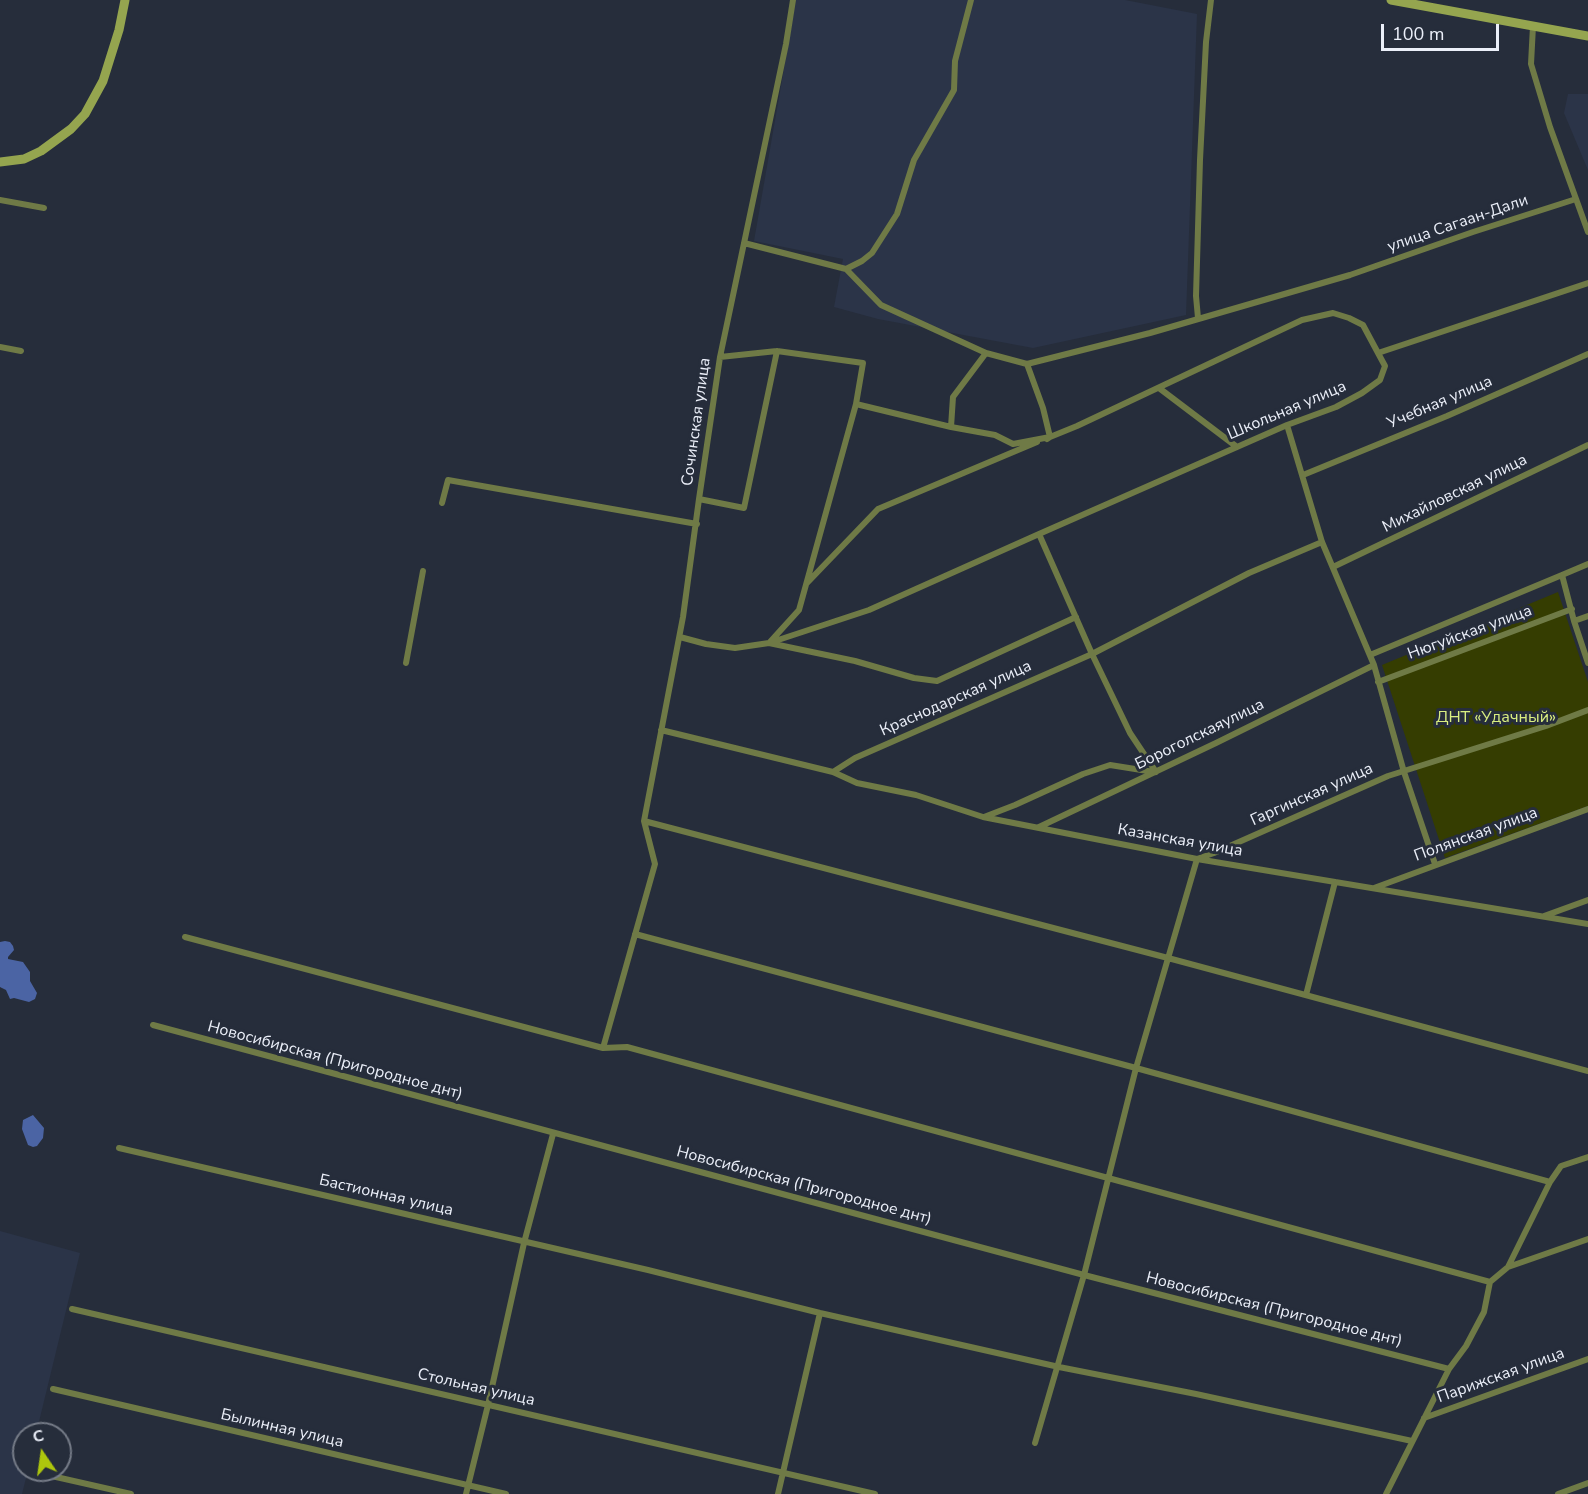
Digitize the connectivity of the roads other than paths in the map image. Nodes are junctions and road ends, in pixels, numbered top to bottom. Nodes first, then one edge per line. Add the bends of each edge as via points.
1 (125, 0) edge
2 (793, 0) edge
3 (971, 0) edge
4 (1211, 0) edge
5 (1396, 0) edge
6 (1533, 26) junction
7 (1588, 36) edge
8 (0, 162) edge
9 (1575, 199) junction
10 (0, 200) edge
11 (44, 208) dead end
12 (1588, 232) edge
13 (744, 243) junction
14 (846, 268) junction
15 (1588, 283) edge
16 (1198, 318) junction
17 (0, 347) edge
18 (21, 351) dead end
19 (777, 351) junction
20 (986, 352) junction
21 (1378, 354) junction
22 (1588, 354) edge
23 (720, 357) junction
24 (1027, 364) junction
25 (1159, 388) junction
26 (856, 404) junction
27 (1287, 425) junction
28 (951, 427) junction
29 (1050, 437) junction
30 (1588, 445) edge
31 (1237, 447) junction
32 (1303, 475) junction
33 (699, 499) junction
34 (442, 503) dead end
35 (697, 525) junction
36 (1040, 534) junction
37 (1322, 542) junction
38 (1588, 564) edge
39 (1334, 567) junction
40 (423, 571) dead end
41 (1562, 575) junction
42 (807, 583) junction
43 (1572, 609) junction
44 (1588, 615) edge
45 (1076, 617) junction
46 (1574, 621) junction
47 (680, 637) junction
48 (769, 643) junction
49 (1092, 654) junction
50 (1370, 655) junction
51 (406, 663) dead end
52 (1588, 663) edge
53 (1374, 665) junction
54 (1378, 682) junction
55 (1588, 710) edge
56 (661, 730) junction
57 (833, 772) junction
58 (1156, 772) junction
59 (1404, 772) junction
60 (1588, 809) edge
61 (983, 817) junction
62 (644, 821) junction
63 (1038, 828) junction
64 (1197, 859) junction
65 (1435, 864) junction
66 (1335, 882) junction
67 (1374, 888) junction
68 (1588, 900) edge
69 (1544, 917) junction
70 (1588, 924) edge
71 (635, 934) junction
72 (185, 936) dead end
73 (1168, 958) junction
74 (1306, 995) junction
75 (153, 1025) dead end
76 (603, 1048) junction
77 (1136, 1068) junction
78 (1588, 1071) edge
79 (553, 1134) junction
80 (119, 1148) dead end
81 (1588, 1157) edge
82 (1108, 1177) junction
83 (1550, 1182) junction
84 (1588, 1239) edge
85 (524, 1243) junction
86 (1508, 1267) junction
87 (1084, 1275) junction
88 (1490, 1282) junction
89 (72, 1309) dead end
90 (820, 1313) junction
91 (1588, 1359) edge
92 (1059, 1367) junction
93 (1449, 1369) junction
94 (53, 1389) dead end
95 (488, 1405) junction
96 (1424, 1418) junction
97 (1412, 1441) junction
98 (1035, 1443) dead end
99 (783, 1473) junction
100 (72, 1481) edge
101 (1588, 1483) edge
102 (468, 1485) junction
103 (131, 1494) edge
104 (466, 1494) edge
105 (506, 1494) edge
106 (778, 1494) edge
107 (875, 1494) edge
108 (1386, 1494) edge
109 (1558, 1494) edge

1 - 8 main road via 103,81 85,114 41,151 24,159
2 - 13 street, Сочинская улица
3 - 14 street via 955,61 954,90 914,160 897,214 872,253
4 - 16 street via 1200,160
5 - 6 main road
6 - 7 main road
6 - 9 street via 1531,64
9 - 12 street
9 - 16 street, улица Сагаан-Дали via 1350,275
10 - 11 street
13 - 14 street
13 - 23 street, Сочинская улица
14 - 20 street via 881,304
15 - 21 street
16 - 24 street, улица Сагаан-Дали
17 - 18 street
19 - 23 street
19 - 26 street via 863,363
19 - 33 street, Сочинская улица via 744,508
20 - 24 street
20 - 28 street via 953,397
21 - 25 street via 1363,325 1333,313 1302,320
21 - 27 street, Школьная улица via 1385,366 1380,380 1336,407
22 - 32 street, Учебная улица
23 - 33 street, Сочинская улица
24 - 29 street
25 - 29 street
25 - 31 street
26 - 28 street
26 - 42 street
27 - 31 street, Школьная улица
27 - 32 street
28 - 29 street via 995,435 1014,444
29 - 42 street via 878,508
30 - 39 street, Михайловская улица
31 - 36 street, Школьная улица
32 - 37 street
33 - 35 street
34 - 35 street via 448,480
35 - 47 street
36 - 45 street
36 - 48 street, Школьная улица via 869,610
37 - 39 street
37 - 49 street via 1250,573
38 - 41 street
39 - 50 street
40 - 51 street
41 - 43 street
41 - 50 street
42 - 48 street via 799,610
43 - 46 street
43 - 54 street, Нюгуйская улица
44 - 46 street
45 - 48 street via 936,681
45 - 49 street
46 - 52 street
47 - 48 street via 735,648
47 - 56 street
49 - 57 street, Краснодарская улица via 855,758
49 - 58 street via 1130,734
50 - 53 street
53 - 54 street
53 - 58 street, Бороголскаяулица
54 - 59 street
55 - 59 street, Гаргинская улица
56 - 57 street, Казанская улица
56 - 62 street
57 - 61 street, Казанская улица via 857,783 916,795
58 - 61 street via 1110,765
58 - 63 street, Бороголскаяулица
59 - 64 street, Гаргинская улица
59 - 65 street
60 - 65 street, Полянская улица
61 - 63 street, Казанская улица
62 - 71 street via 655,864
62 - 73 street
63 - 64 street, Казанская улица
64 - 66 street, Казанская улица
64 - 73 street
65 - 67 street, Полянская улица
66 - 67 street, Казанская улица
66 - 74 street
67 - 69 street, Казанская улица
68 - 69 street
69 - 70 street, Казанская улица
71 - 76 street
71 - 77 street
72 - 76 street
73 - 74 street
73 - 77 street
74 - 78 street
75 - 79 street, Новосибирская (Пригородное днт)
76 - 82 street via 627,1047
77 - 82 street
77 - 83 street
79 - 85 street
79 - 87 street, Новосибирская (Пригородное днт)
80 - 85 street, Бастионная улица
81 - 83 street via 1561,1166
82 - 87 street
82 - 88 street
83 - 86 street
84 - 86 street
85 - 90 street, Бастионная улица
85 - 95 street
86 - 88 street
87 - 92 street
87 - 93 street, Новосибирская (Пригородное днт)
88 - 93 street via 1484,1312
89 - 95 street, Стольная улица
90 - 92 street, Бастионная улица
90 - 99 street
91 - 96 street, Парижская улица
92 - 97 street, Бастионная улица
92 - 98 street
93 - 96 street
94 - 102 street, Былинная улица
95 - 99 street, Стольная улица
95 - 102 street
96 - 97 street
97 - 108 street
99 - 106 street
99 - 107 street, Стольная улица
100 - 103 street
101 - 109 street
102 - 104 street
102 - 105 street, Былинная улица

